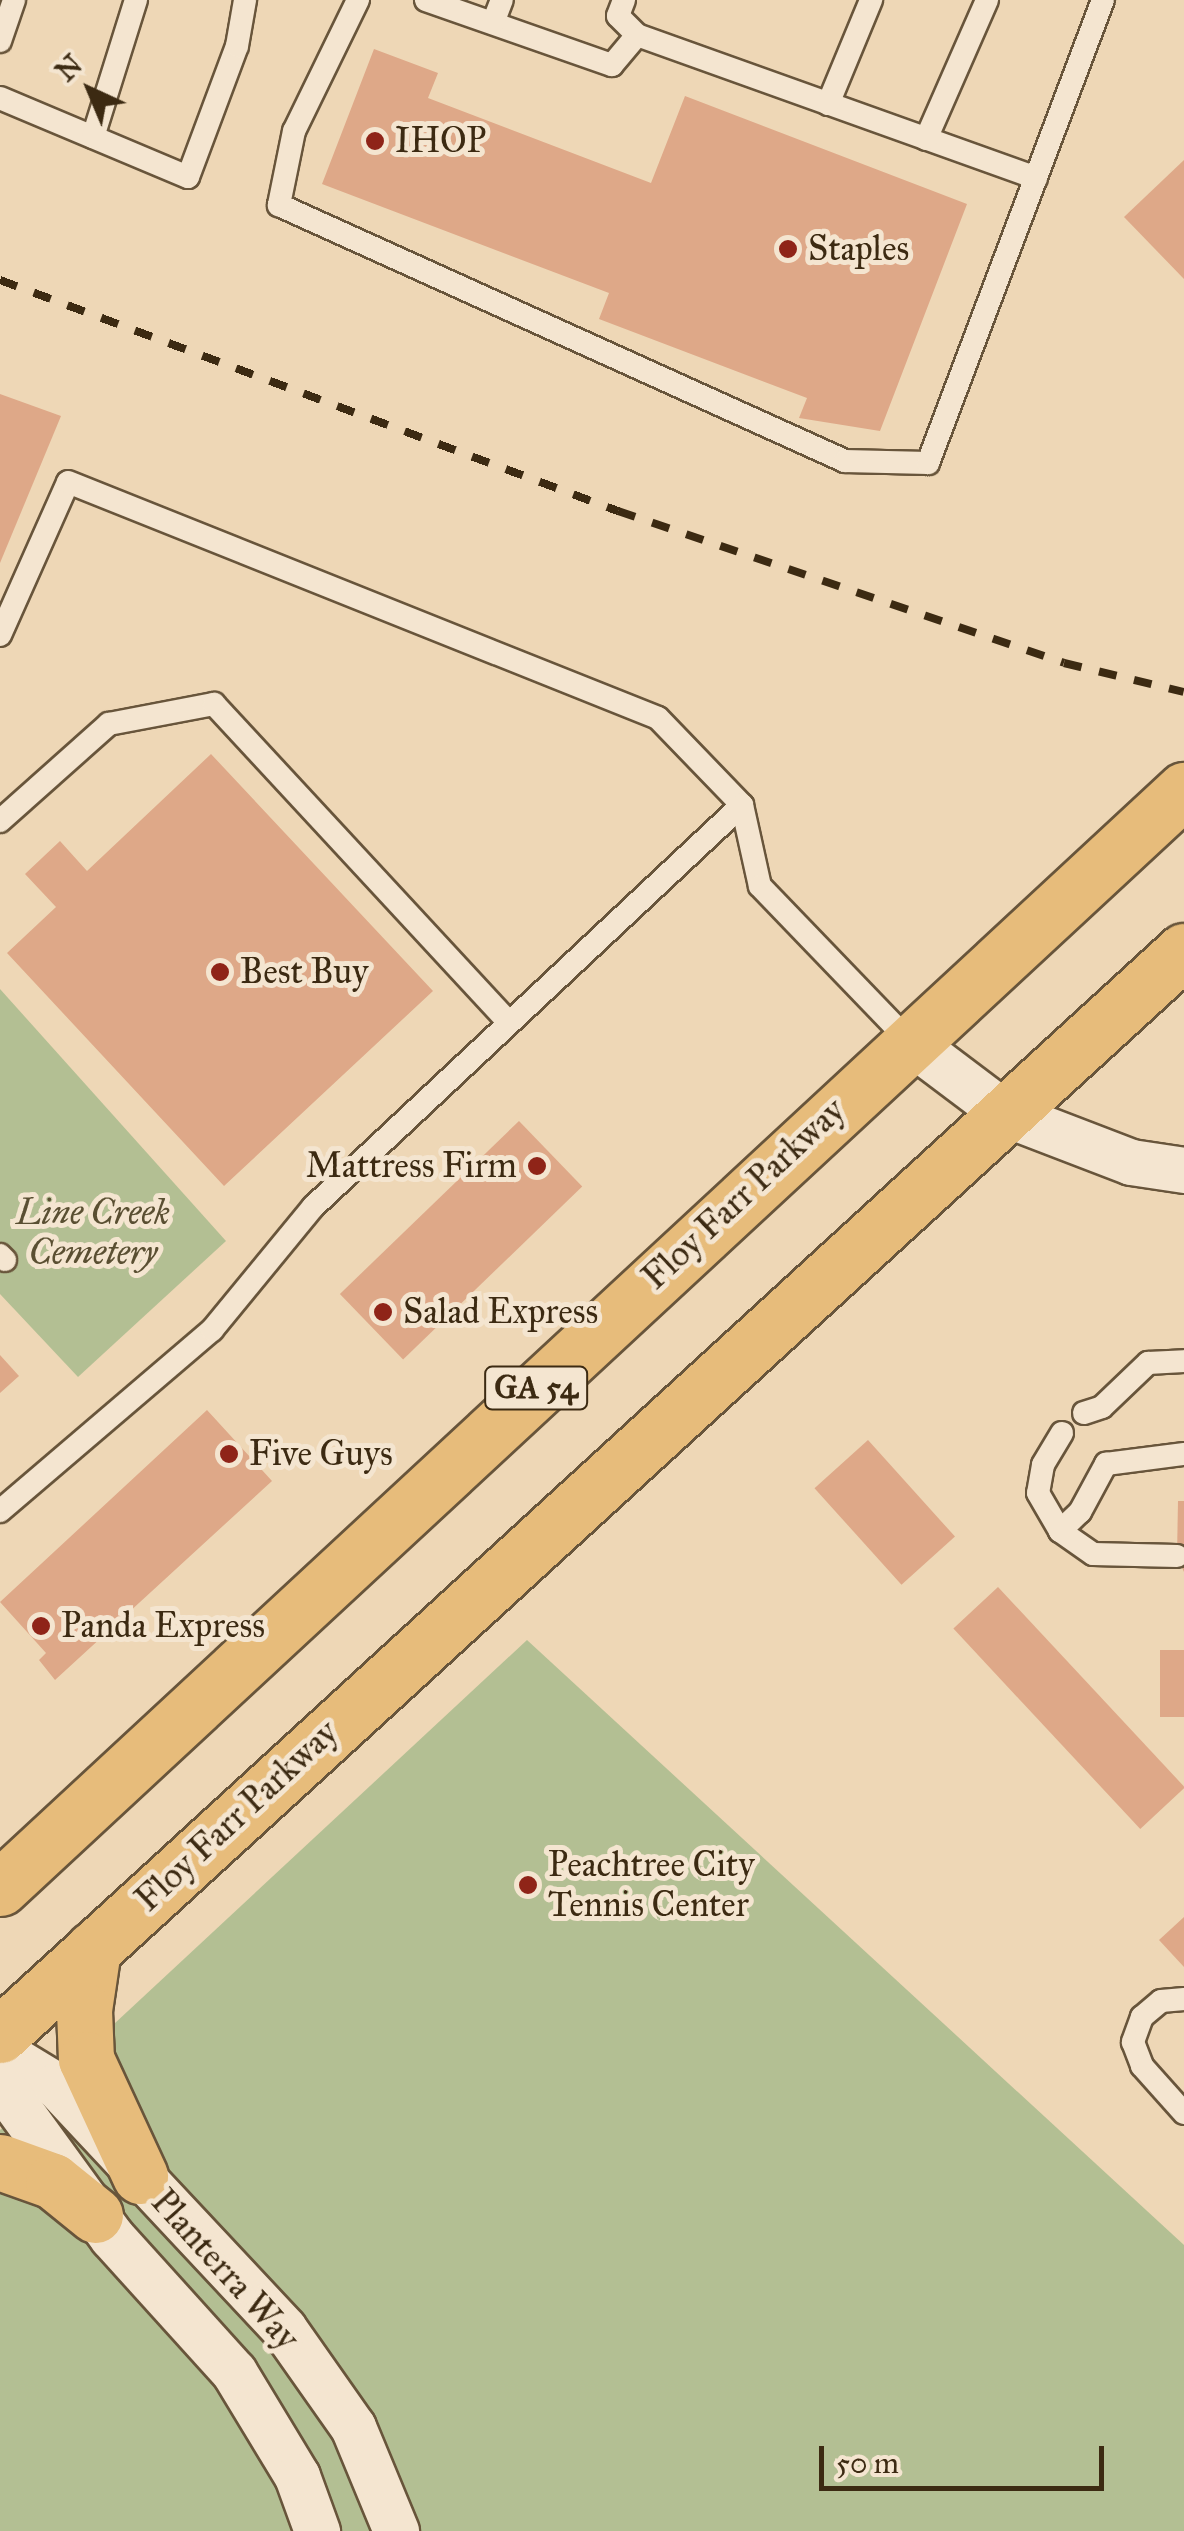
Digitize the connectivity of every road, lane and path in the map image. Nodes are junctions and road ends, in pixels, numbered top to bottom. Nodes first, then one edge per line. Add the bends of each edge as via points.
1 (14, 0) edge
2 (136, 0) edge
3 (245, 0) edge
4 (358, 0) edge
5 (426, 0) edge
6 (502, 0) edge
7 (624, 0) edge
8 (871, 0) edge
9 (987, 0) edge
10 (1103, 0) edge
11 (492, 23) junction
12 (637, 36) junction
13 (0, 41) edge
14 (0, 98) edge
15 (828, 104) junction
16 (93, 136) junction
17 (926, 138) junction
18 (1036, 178) junction
19 (0, 634) edge
20 (1184, 790) edge
21 (742, 804) junction
22 (0, 821) edge
23 (1184, 951) edge
24 (509, 1023) junction
25 (909, 1041) junction
26 (1006, 1114) junction
27 (1184, 1170) edge
28 (1184, 1360) edge
29 (1094, 1417) dead end
30 (1070, 1441) dead end
31 (1184, 1454) edge
32 (0, 1511) edge
33 (1060, 1531) junction
34 (1178, 1556) dead end
35 (91, 1802) junction
36 (0, 1836) edge
37 (0, 1888) edge
38 (93, 1949) junction
39 (1184, 1999) edge
40 (0, 2035) edge
41 (0, 2052) edge
42 (0, 2083) edge
43 (1184, 2112) edge
44 (0, 2162) edge
45 (140, 2176) junction
46 (95, 2215) junction
47 (318, 2531) edge
48 (396, 2531) edge

1 - 13 lane
2 - 16 lane
3 - 16 lane via 236,46 188,176
4 - 18 lane via 294,132 279,205 845,462 928,463
5 - 11 lane
6 - 11 lane
7 - 12 lane via 618,16
8 - 15 lane
9 - 17 lane
10 - 18 lane
11 - 12 lane via 612,65
12 - 15 lane
14 - 16 lane
15 - 17 lane
17 - 18 lane
19 - 21 lane via 68,482 658,718
20 - 25 main road, Floy Farr Parkway / GA 54
21 - 24 lane
21 - 25 lane via 760,886
22 - 24 lane via 109,724 214,704
23 - 26 main road, Floy Farr Parkway
24 - 32 lane via 314,1207 212,1330
25 - 26 street
25 - 35 main road, Floy Farr Parkway / GA 54
26 - 27 street via 1131,1162
26 - 38 main road, Floy Farr Parkway
28 - 29 lane via 1148,1363
30 - 33 lane via 1042,1465 1038,1493
31 - 33 lane via 1106,1464 1080,1512
33 - 34 lane via 1094,1554
35 - 36 main road
35 - 37 main road, Floy Farr Parkway / GA 54
38 - 40 main road, Floy Farr Parkway
38 - 45 main road via 84,2010 86,2059
39 - 43 lane via 1161,2001 1142,2016 1132,2042 1142,2066
41 - 45 street, Planterra Way via 56,2085
42 - 46 street, Planterra Way
44 - 46 main road via 52,2181
45 - 48 street, Planterra Way via 284,2329 353,2427
46 - 47 street, Planterra Way via 234,2372 297,2476

